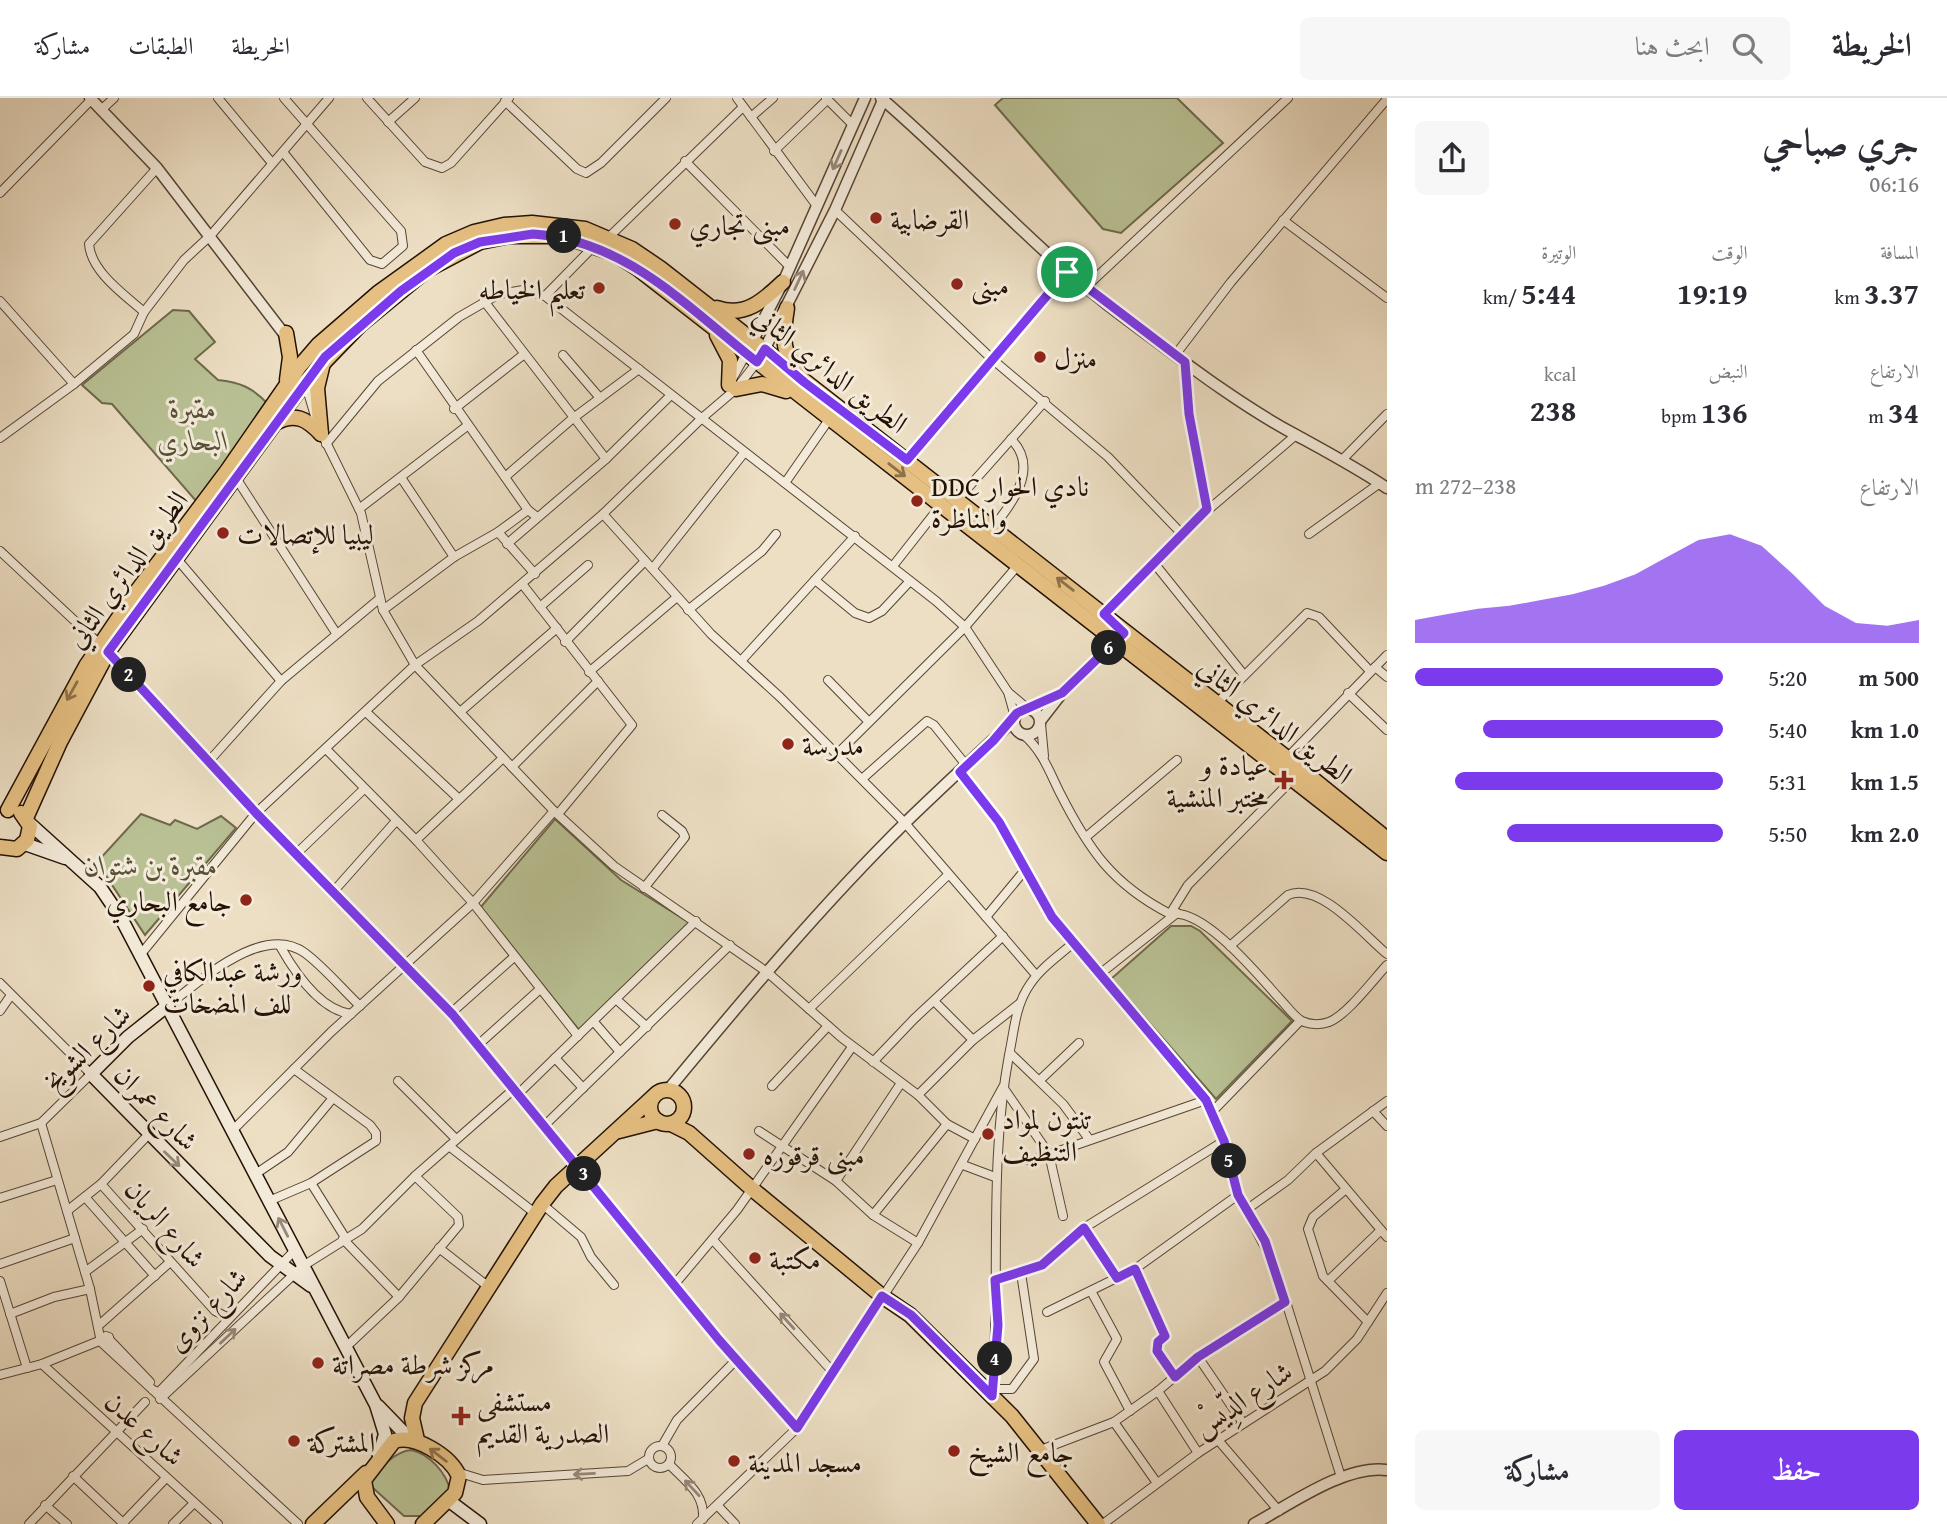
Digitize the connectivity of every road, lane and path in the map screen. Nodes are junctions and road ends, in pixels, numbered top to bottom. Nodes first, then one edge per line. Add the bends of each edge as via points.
1 (114, 98) edge
2 (218, 98) edge
3 (284, 98) edge
4 (329, 98) edge
5 (367, 98) edge
6 (415, 98) edge
7 (666, 98) edge
8 (737, 98) edge
9 (773, 98) edge
10 (865, 98) edge
11 (1288, 98) edge
12 (90, 99) edge
13 (827, 99) edge
14 (883, 99) edge
15 (1387, 99) edge
16 (507, 100) edge
17 (743, 107) junction
18 (101, 110) junction
19 (751, 117) junction
20 (388, 122) junction
21 (307, 123) junction
22 (853, 125) junction
23 (774, 151) junction
24 (284, 152) junction
25 (685, 161) junction
26 (272, 163) junction
27 (157, 167) junction
28 (0, 193) edge
29 (817, 206) junction
30 (835, 210) junction
31 (1283, 220) junction
32 (211, 235) junction
33 (609, 237) junction
34 (594, 246) junction
35 (789, 266) junction
36 (1067, 272) junction
37 (783, 282) junction
38 (1087, 286) junction
39 (545, 296) junction
40 (1387, 298) edge
41 (0, 301) edge
42 (484, 301) junction
43 (707, 304) junction
44 (786, 308) junction
45 (145, 312) junction
46 (713, 328) junction
47 (286, 333) junction
48 (760, 344) junction
49 (416, 350) junction
50 (322, 351) junction
51 (523, 355) junction
52 (563, 355) dead end
53 (751, 358) junction
54 (1181, 358) junction
55 (992, 359) junction
56 (299, 368) junction
57 (639, 369) junction
58 (305, 382) junction
59 (804, 382) junction
60 (74, 384) junction
61 (733, 387) junction
62 (281, 395) junction
63 (671, 395) junction
64 (600, 398) junction
65 (804, 398) junction
66 (1045, 401) junction
67 (454, 409) junction
68 (1387, 414) edge
69 (702, 418) junction
70 (830, 418) junction
71 (572, 419) junction
72 (274, 424) junction
73 (467, 426) junction
74 (1296, 435) junction
75 (0, 438) edge
76 (324, 439) junction
77 (1012, 439) junction
78 (744, 453) junction
79 (606, 459) junction
80 (1343, 459) junction
81 (907, 460) junction
82 (505, 477) junction
83 (236, 478) junction
84 (402, 479) junction
85 (785, 483) junction
86 (1383, 486) edge
87 (958, 499) junction
88 (941, 505) junction
89 (359, 509) junction
90 (1207, 509) junction
91 (528, 510) junction
92 (603, 514) junction
93 (537, 517) junction
94 (993, 527) junction
95 (498, 532) junction
96 (1181, 533) junction
97 (776, 534) dead end
98 (1309, 534) dead end
99 (855, 536) junction
100 (506, 544) junction
101 (0, 551) edge
102 (454, 557) junction
103 (177, 559) junction
104 (645, 561) junction
105 (1154, 563) junction
106 (1019, 564) junction
107 (588, 565) dead end
108 (893, 566) junction
109 (653, 568) junction
110 (535, 574) junction
111 (815, 580) junction
112 (910, 581) junction
113 (523, 585) junction
114 (677, 597) junction
115 (379, 599) junction
116 (540, 607) junction
117 (383, 610) junction
118 (688, 610) junction
119 (1104, 614) junction
120 (965, 627) junction
121 (557, 628) junction
122 (337, 633) junction
123 (1120, 637) junction
124 (565, 642) junction
125 (104, 648) junction
126 (1387, 655) edge
127 (741, 661) junction
128 (415, 665) junction
129 (1372, 669) junction
130 (589, 671) junction
131 (1244, 675) junction
132 (1387, 677) edge
133 (828, 680) dead end
134 (281, 681) junction
135 (598, 681) junction
136 (1008, 692) junction
137 (1062, 693) junction
138 (1348, 693) junction
139 (1215, 705) junction
140 (1029, 708) junction
141 (366, 712) junction
142 (460, 712) junction
143 (1014, 718) junction
144 (869, 722) junction
145 (1041, 722) junction
146 (1387, 730) edge
147 (1022, 734) junction
148 (993, 741) junction
149 (326, 749) junction
150 (838, 753) junction
151 (1044, 756) junction
152 (503, 758) junction
153 (1287, 758) junction
154 (210, 760) junction
155 (1177, 760) dead end
156 (512, 767) junction
157 (963, 768) junction
158 (862, 779) junction
159 (1292, 780) junction
160 (364, 789) junction
161 (459, 800) junction
162 (4, 811) edge
163 (556, 812) junction
164 (256, 813) junction
165 (662, 815) dead end
166 (27, 820) junction
167 (396, 821) junction
168 (905, 823) junction
169 (1386, 836) edge
170 (1086, 837) junction
171 (416, 840) junction
172 (24, 844) junction
173 (4, 849) edge
174 (1387, 853) edge
175 (296, 855) junction
176 (68, 859) junction
177 (0, 864) edge
178 (1026, 870) junction
179 (948, 875) junction
180 (644, 888) junction
181 (333, 892) junction
182 (473, 903) junction
183 (1173, 914) junction
184 (986, 917) junction
185 (696, 921) junction
186 (1003, 936) junction
187 (1072, 944) junction
188 (280, 946) junction
189 (730, 946) junction
190 (1230, 946) junction
191 (141, 954) junction
192 (1387, 954) edge
193 (514, 957) junction
194 (1387, 965) edge
195 (406, 966) junction
196 (766, 972) junction
197 (1101, 973) junction
198 (1036, 975) junction
199 (0, 983) edge
200 (539, 989) junction
201 (11, 995) junction
202 (617, 1000) junction
203 (933, 1001) junction
204 (1020, 1004) junction
205 (167, 1006) junction
206 (360, 1006) junction
207 (809, 1009) junction
208 (0, 1011) edge
209 (451, 1013) junction
210 (351, 1014) junction
211 (1300, 1021) junction
212 (594, 1022) junction
213 (828, 1026) junction
214 (647, 1027) junction
215 (579, 1036) junction
216 (973, 1040) junction
217 (1079, 1042) dead end
218 (478, 1045) junction
219 (852, 1047) junction
220 (620, 1052) junction
221 (1010, 1053) junction
222 (555, 1058) junction
223 (873, 1062) junction
224 (294, 1069) junction
225 (90, 1074) junction
226 (1040, 1080) junction
227 (398, 1081) dead end
228 (901, 1083) junction
229 (772, 1086) dead end
230 (1003, 1087) junction
231 (583, 1088) junction
232 (668, 1090) junction
233 (515, 1092) junction
234 (918, 1095) junction
235 (653, 1097) junction
236 (333, 1098) junction
237 (1206, 1100) junction
238 (1387, 1101) edge
239 (684, 1102) junction
240 (1373, 1111) junction
241 (1212, 1112) junction
242 (41, 1123) junction
243 (665, 1123) junction
244 (947, 1124) junction
245 (545, 1125) junction
246 (1387, 1126) edge
247 (232, 1131) junction
248 (759, 1131) dead end
249 (618, 1132) junction
250 (148, 1135) junction
251 (0, 1137) edge
252 (456, 1139) junction
253 (975, 1139) junction
254 (1089, 1139) junction
255 (1224, 1141) junction
256 (449, 1146) junction
257 (701, 1146) junction
258 (780, 1147) junction
259 (1315, 1153) junction
260 (1049, 1154) junction
261 (1030, 1161) dead end
262 (962, 1165) junction
263 (578, 1167) junction
264 (254, 1175) junction
265 (415, 1176) junction
266 (995, 1177) junction
267 (57, 1180) junction
268 (836, 1181) junction
269 (311, 1182) junction
270 (101, 1184) junction
271 (751, 1188) junction
272 (1346, 1189) junction
273 (1238, 1195) junction
274 (85, 1197) junction
275 (0, 1198) edge
276 (270, 1200) junction
277 (539, 1209) junction
278 (1246, 1210) junction
279 (67, 1211) junction
280 (873, 1215) junction
281 (1063, 1216) dead end
282 (1084, 1228) junction
283 (143, 1229) junction
284 (1384, 1233) edge
285 (75, 1238) junction
286 (344, 1239) junction
287 (713, 1240) junction
288 (125, 1243) junction
289 (918, 1243) junction
290 (439, 1248) junction
291 (295, 1250) junction
292 (0, 1264) edge
293 (169, 1264) junction
294 (280, 1264) junction
295 (1135, 1269) junction
296 (298, 1270) junction
297 (85, 1272) junction
298 (1021, 1273) junction
299 (155, 1276) junction
300 (1117, 1278) junction
301 (995, 1280) junction
302 (0, 1281) edge
303 (1328, 1281) junction
304 (614, 1285) dead end
305 (674, 1286) junction
306 (490, 1288) junction
307 (90, 1289) junction
308 (1091, 1291) junction
309 (1387, 1293) edge
310 (882, 1296) junction
311 (399, 1297) junction
312 (1285, 1302) junction
313 (1047, 1312) dead end
314 (10, 1314) junction
315 (229, 1318) junction
316 (1368, 1322) junction
317 (102, 1335) junction
318 (345, 1347) junction
319 (1198, 1357) junction
320 (736, 1360) junction
321 (42, 1364) junction
322 (27, 1368) junction
323 (832, 1371) junction
324 (0, 1375) edge
325 (1175, 1377) junction
326 (1310, 1382) junction
327 (149, 1388) junction
328 (1158, 1391) junction
329 (993, 1392) junction
330 (162, 1395) junction
331 (145, 1402) junction
332 (376, 1405) junction
333 (1130, 1411) junction
334 (1114, 1422) junction
335 (1243, 1423) junction
336 (797, 1428) junction
337 (117, 1433) junction
338 (414, 1439) junction
339 (1218, 1440) junction
340 (662, 1446) junction
341 (1038, 1451) junction
342 (1198, 1454) junction
343 (377, 1459) junction
344 (648, 1459) junction
345 (669, 1464) junction
346 (1387, 1470) edge
347 (367, 1472) junction
348 (457, 1472) junction
349 (73, 1476) junction
350 (1341, 1477) junction
351 (166, 1478) junction
352 (1157, 1483) junction
353 (448, 1500) junction
354 (194, 1503) junction
355 (45, 1505) junction
356 (718, 1506) junction
357 (1279, 1511) junction
358 (700, 1521) edge
359 (29, 1524) edge
360 (66, 1524) edge
361 (123, 1524) edge
362 (173, 1524) edge
363 (218, 1524) edge
364 (298, 1524) edge
365 (313, 1524) edge
366 (387, 1524) edge
367 (423, 1524) edge
368 (480, 1524) edge
369 (735, 1524) edge
370 (1100, 1524) edge
371 (1254, 1524) edge

1 - 18 street
2 - 26 street
3 - 21 street
4 - 21 street
5 - 20 street
6 - 20 street
7 - 16 street via 586,173
8 - 17 street
9 - 19 street
10 - 22 street
11 - 38 street
12 - 18 street
12 - 28 street
13 - 22 street
13 - 23 street
14 - 30 street
14 - 36 street
15 - 31 street
16 - 20 street via 442,169 425,162
17 - 19 street
17 - 25 street
18 - 27 street
19 - 23 street
21 - 24 street
21 - 24 street via 401,231 403,246 382,264 370,260
22 -> 29 street
23 - 29 street
24 - 26 street
25 - 33 street
25 - 35 street
26 - 32 street
27 - 32 street
27 - 45 street via 89,244 96,263
29 - 35 street
44 -> 30 street
30 - 55 street
31 - 40 street
31 - 54 street
32 - 45 street via 184,260
32 - 47 street
33 - 43 main road, الطريق الدائري الثاني
33 - 50 main road, الطريق الدائري الثاني via 531,223 474,232 421,259
34 - 39 street
34 - 46 main road, الطريق الدائري الثاني via 637,268
34 - 50 main road, الطريق الدائري الثاني via 563,236 533,234 480,242 427,270
35 - 37 street
36 - 38 street
36 - 55 street
37 - 43 main road via 763,301 739,311
37 - 48 street
38 - 54 street
39 - 42 street via 514,291
39 - 57 street
41 - 60 street
42 - 49 street
42 - 51 street
43 - 48 main road, الطريق الدائري الثاني
44 - 48 street
44 - 59 main road via 784,351
45 - 60 street via 134,334
46 - 53 main road, الطريق الدائري الثاني
46 - 61 main road via 730,360
47 - 50 main road via 299,349
47 - 56 street
47 - 62 main road via 290,366
48 - 53 street
48 - 59 main road, الطريق الدائري الثاني
49 - 67 street
49 - 76 street via 378,381
50 - 56 main road, الطريق الدائري الثاني
50 - 58 main road, الطريق الدائري الثاني
50 - 76 main road via 317,388
51 - 67 street
51 - 71 street
52 - 64 street
53 - 61 street
53 - 61 street
53 - 65 main road, الطريق الدائري الثاني
54 - 74 street
54 - 90 street
55 - 66 street
55 - 81 street
56 - 58 street
56 - 62 main road, الطريق الدائري الثاني
57 - 63 street
57 - 64 street
58 - 72 main road, الطريق الدائري الثاني
58 - 76 street
59 - 81 main road, الطريق الدائري الثاني
60 - 75 street
61 - 65 main road via 772,385
61 - 69 street
62 - 125 main road, الطريق الدائري الثاني
63 - 69 street
63 - 79 street
64 - 71 street
65 - 70 main road, الطريق الدائري الثاني
66 - 77 street
66 - 96 street via 1108,457
67 - 73 street
68 - 80 street
69 - 78 street
69 - 92 street
70 - 85 street
70 -> 88 main road, الطريق الدائري الثاني
71 - 79 street
71 - 82 street
72 - 76 main road via 300,417
72 - 83 main road, الطريق الدائري الثاني
73 - 82 street
73 - 84 street
74 - 80 street
74 - 90 street
76 - 89 street
77 - 87 street
77 - 94 street via 1023,454 1023,476 1018,494
78 - 85 street
78 - 109 street
79 - 93 street
80 - 86 street
81 - 87 main road, الطريق الدائري الثاني
82 - 91 street
83 - 103 main road, الطريق الدائري الثاني
83 - 122 street
84 - 89 street
84 - 102 street
85 - 99 street
86 - 98 street
87 - 94 main road, الطريق الدائري الثاني
88 - 106 main road, الطريق الدائري الثاني
88 - 108 street
89 - 115 street
90 - 96 street
91 - 93 street
91 - 95 street
92 - 104 street
92 - 110 street
93 - 100 street
119 -> 94 main road, الطريق الدائري الثاني
95 - 100 street
95 - 102 street
96 - 105 street
97 - 118 street via 762,551
99 - 108 street
99 - 111 street
100 - 110 street
101 - 125 street
102 - 117 street
103 - 125 main road, الطريق الدائري الثاني
103 - 134 street
104 - 109 street
104 - 124 street
105 - 119 street
105 - 131 street
106 - 120 street
106 - 123 main road, الطريق الدائري الثاني
107 - 116 street
108 - 112 street
109 - 114 street
110 - 113 street
111 - 112 street via 855,613 869,618 882,611
111 - 127 street
112 - 120 street
113 - 116 street
113 - 128 street
114 - 118 street
114 - 130 street
115 - 117 street
115 - 122 street
116 - 121 street
117 - 128 street
118 - 127 street
119 - 123 main road, الطريق الدائري الثاني
120 - 136 street
120 - 144 street
121 - 124 street
121 - 142 street
122 - 134 street
123 - 137 street
123 - 139 main road, الطريق الدائري الثاني
123 - 159 main road, الطريق الدائري الثاني
124 - 130 street
125 - 154 street
125 -> 162 main road, الطريق الدائري الثاني
125 - 166 main road, الطريق الدائري الثاني
126 - 129 street
127 - 150 street
128 - 141 street
128 - 142 street
129 - 131 street via 1311,613
129 - 132 street
129 - 138 street
130 - 135 street
131 - 139 street
133 - 144 street
134 - 154 street
135 - 156 street
135 - 163 street via 632,725
136 - 140 street
136 - 143 street
137 - 140 street
137 - 145 street
138 - 146 street
138 - 153 street
139 - 153 main road, الطريق الدائري الثاني
140 - 143 street
140 - 145 street
141 - 149 street
141 - 161 street
142 - 152 street
143 - 147 street
143 - 148 street
144 - 150 street
145 - 147 street via 1035,733
145 - 151 street
147 - 148 street
147 - 151 street
148 - 157 street
149 - 160 street
149 - 164 street
150 - 158 street
151 - 170 street
152 - 156 street
152 - 161 street
153 - 169 main road, الطريق الدائري الثاني
154 - 164 street
155 - 170 street
156 - 163 street
157 - 158 street via 927,721
157 - 168 street
157 - 178 street
158 - 168 street
159 - 174 main road, الطريق الدائري الثاني
159 - 183 street via 1188,885
160 - 167 street
160 - 175 street
161 - 171 street
162 - 166 main road via 18,812
163 - 180 street
163 - 182 street
164 - 175 street
164 - 191 street
165 - 180 street via 685,837
166 - 172 main road, الطريق الدائري الثاني via 29,835
166 - 176 main road
167 - 171 street
167 - 181 street
168 - 179 street
168 - 196 street
170 - 183 street via 1091,852 1111,873
171 - 182 street
172 - 173 main road
172 - 176 main road
173 - 177 main road
175 - 181 street
176 - 191 main road via 107,897
178 - 184 street
178 - 187 street
179 - 184 street
179 - 207 street
180 - 185 street
181 - 195 street
182 - 193 street
182 - 195 street
183 - 190 street via 1193,919
183 - 197 street
184 - 186 street
185 - 189 street
185 - 202 street, شارع نزوى
186 - 198 street
186 - 203 street
187 - 197 street
187 - 198 street
188 - 205 street via 241,953
188 - 206 street via 305,953
188 - 210 street via 329,1007
189 - 196 street
189 - 214 street
190 - 192 street via 1297,891 1320,896
190 - 211 street
191 - 205 main road
193 - 200 street
193 - 209 street
194 - 211 street via 1336,1018 1321,1024
195 - 206 street
195 - 209 street
196 - 207 street
196 - 232 street
197 - 237 street
198 - 204 street
199 - 201 street, شارع عمران
200 - 215 street
200 - 218 street
201 - 208 street
201 - 225 street, شارع عمران
202 - 212 street, شارع نزوى
202 - 214 street
203 - 216 street
203 - 223 street
204 - 216 street
204 - 221 street
205 - 225 main road, شارع الشويخ
205 - 247 main road
206 - 210 street
207 - 213 street
209 - 218 street
210 - 224 street
211 - 241 street
212 - 215 street, شارع نزوى
212 - 220 street
213 - 219 street
213 - 229 street
214 - 220 street
215 - 222 street, شارع نزوى
216 - 234 street
217 - 226 street
218 - 233 street
219 - 223 street
219 - 258 street
220 - 231 street
221 - 226 street
221 - 230 street
222 - 231 street
222 - 233 street, شارع نزوى
223 - 228 street
224 - 236 street
224 - 247 street
225 - 242 street, شارع الشويخ
225 - 250 main road, شارع عمران
226 - 254 street
227 - 252 street
228 - 234 street
228 - 268 street
230 - 253 street
230 - 260 street
230 - 266 street
231 - 245 street
232 - 235 main road
232 - 239 main road via 678,1093
233 - 245 street
233 - 252 street, شارع نزوى
234 - 244 street
235 - 243 main road via 651,1113
235 - 249 main road
236 - 264 street via 288,1152
236 - 269 street via 370,1125 376,1141
237 - 241 street
237 - 254 street
238 - 240 street
239 - 243 main road via 684,1113
239 - 257 main road
240 - 246 street
240 - 259 street
241 - 255 street
242 - 251 street, شارع الشويخ
242 - 267 street
243 - 249 main road
243 - 257 main road via 689,1133
244 - 253 street
244 - 280 street
245 - 263 street
247 - 264 main road
248 - 258 street
249 - 263 main road
250 - 270 street
250 -> 294 main road, شارع عمران
252 - 256 street, شارع نزوى
253 - 262 street
254 - 260 street
255 - 273 street
255 - 282 street
256 - 265 street, شارع نزوى
256 - 277 street
257 - 271 main road
258 - 268 street
258 - 271 street
259 - 272 street
259 - 278 street via 1288,1180
260 - 261 street
260 - 281 street
262 - 266 street
262 - 289 street
263 - 277 main road
263 - 305 street
264 - 276 main road
265 - 286 street, شارع نزوى via 362,1229
265 - 290 street via 458,1217 459,1225
266 - 301 street
267 - 275 street
267 - 279 street
268 - 280 street
269 - 276 street
269 - 286 street
270 - 274 street
270 - 283 street, شارع الريان
271 - 287 street
271 - 310 main road
272 - 284 street
272 - 303 street via 1308,1223 1319,1268
273 - 278 street
273 - 295 street
274 - 279 street
274 - 288 street
291 -> 276 main road
277 - 304 street via 581,1237
277 - 306 main road
278 - 312 street via 1265,1241
279 - 285 street
280 - 289 street
282 - 298 street via 1042,1265
282 - 300 street
283 - 288 street
283 - 293 street, شارع الريان
284 - 303 street
285 - 292 street
285 - 297 street
286 - 296 street, شارع نزوى
286 - 311 street
287 - 305 street
323 -> 287 street
288 - 297 street
288 - 299 street
289 - 310 street
290 - 306 street
290 - 311 street
291 - 294 street, شارع نزوى
291 - 296 main road
293 - 299 street
293 - 315 street, شارع الريان via 215,1311
294 - 296 main road, شارع عمران
294 - 315 street, شارع نزوى
295 - 300 street
295 - 325 street via 1165,1336 1157,1351
296 - 318 main road, شارع عمران via 314,1288
330 -> 296 street, شارع نزوى
297 - 307 street
298 - 301 street
298 - 329 street via 1034,1359 1012,1390
299 - 317 street
300 - 308 street
301 - 329 street via 998,1325
302 - 314 street
303 - 316 street
305 - 320 street
306 - 338 main road via 415,1402 411,1418
307 - 314 street
307 - 317 street
308 - 313 street
308 - 333 street via 1117,1339 1104,1362
309 - 316 street, شارع الدِّيسْ
310 - 323 street
310 - 329 main road via 911,1315
311 - 318 street
312 - 319 street
312 - 326 street
314 - 322 street
315 - 330 street, شارع نزوى
316 - 326 street, شارع الدِّيسْ via 1341,1358
317 - 321 street
317 - 327 street
317 - 330 street
318 - 332 main road
319 - 325 street
319 - 335 street
320 - 336 street
320 - 340 street via 677,1420
321 - 322 street
321 - 337 street, شارع عدن
322 - 324 street
323 - 336 street
325 - 328 street
326 - 335 street, شارع الدِّيسْ
326 - 350 street
327 - 330 street, شارع نزوى
327 - 331 street
328 - 333 street
328 - 342 street
329 - 341 main road
330 - 331 street
330 - 364 street
331 - 337 street
332 - 338 main road
332 - 343 main road via 385,1434
333 - 334 street
334 - 341 street
334 - 352 street
335 - 339 street, شارع الدِّيسْ
336 - 356 street
337 - 349 street
337 - 351 street, شارع عدن
338 - 343 main road via 394,1441
348 -> 338 main road
339 - 342 street, شارع الدِّيسْ
339 - 357 street
340 - 344 street via 652,1449
340 - 345 street via 670,1453
341 - 370 main road
342 - 352 street, شارع الدِّيسْ
343 - 347 main road
344 - 345 street via 655,1468
344 -> 348 street via 628,1471 483,1480
358 -> 345 street via 703,1502
346 - 350 street
347 - 365 main road
347 - 366 main road via 364,1491
348 - 353 main road via 458,1488
349 - 355 street
349 - 361 street
350 - 357 street
351 - 354 street, شارع عدن
351 - 361 street
352 - 370 street, شارع الدِّيسْ
353 - 367 main road
353 - 368 main road
354 - 362 street
354 - 363 street, شارع عدن
355 - 359 street
355 - 360 street
356 - 358 street
356 - 369 street
357 - 371 street

